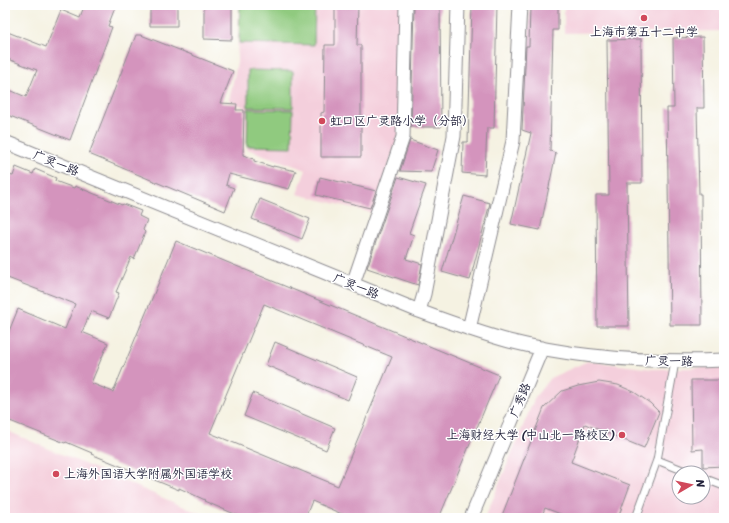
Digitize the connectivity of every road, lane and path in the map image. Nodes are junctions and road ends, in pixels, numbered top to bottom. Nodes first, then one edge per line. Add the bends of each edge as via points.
1 (406, 5) edge
2 (458, 5) edge
3 (520, 5) edge
4 (5, 142) edge
5 (353, 284) junction
6 (419, 311) junction
7 (469, 329) junction
8 (542, 348) junction
9 (724, 360) edge
10 (675, 362) junction
11 (657, 460) junction
12 (671, 466) edge
13 (711, 481) edge
14 (724, 486) edge
15 (471, 518) edge
16 (636, 518) edge

1 - 5 street via 403,137
2 - 6 street via 454,136
3 - 7 street via 513,140
4 - 5 street, 广灵一路
5 - 6 street, 广灵一路
6 - 7 street, 广灵一路
7 - 8 street, 广灵一路
8 - 10 street, 广灵一路 via 603,358
8 - 15 street, 广秀路
9 - 10 street, 广灵一路
10 - 11 lane
11 - 12 lane
11 - 16 lane
13 - 14 lane

